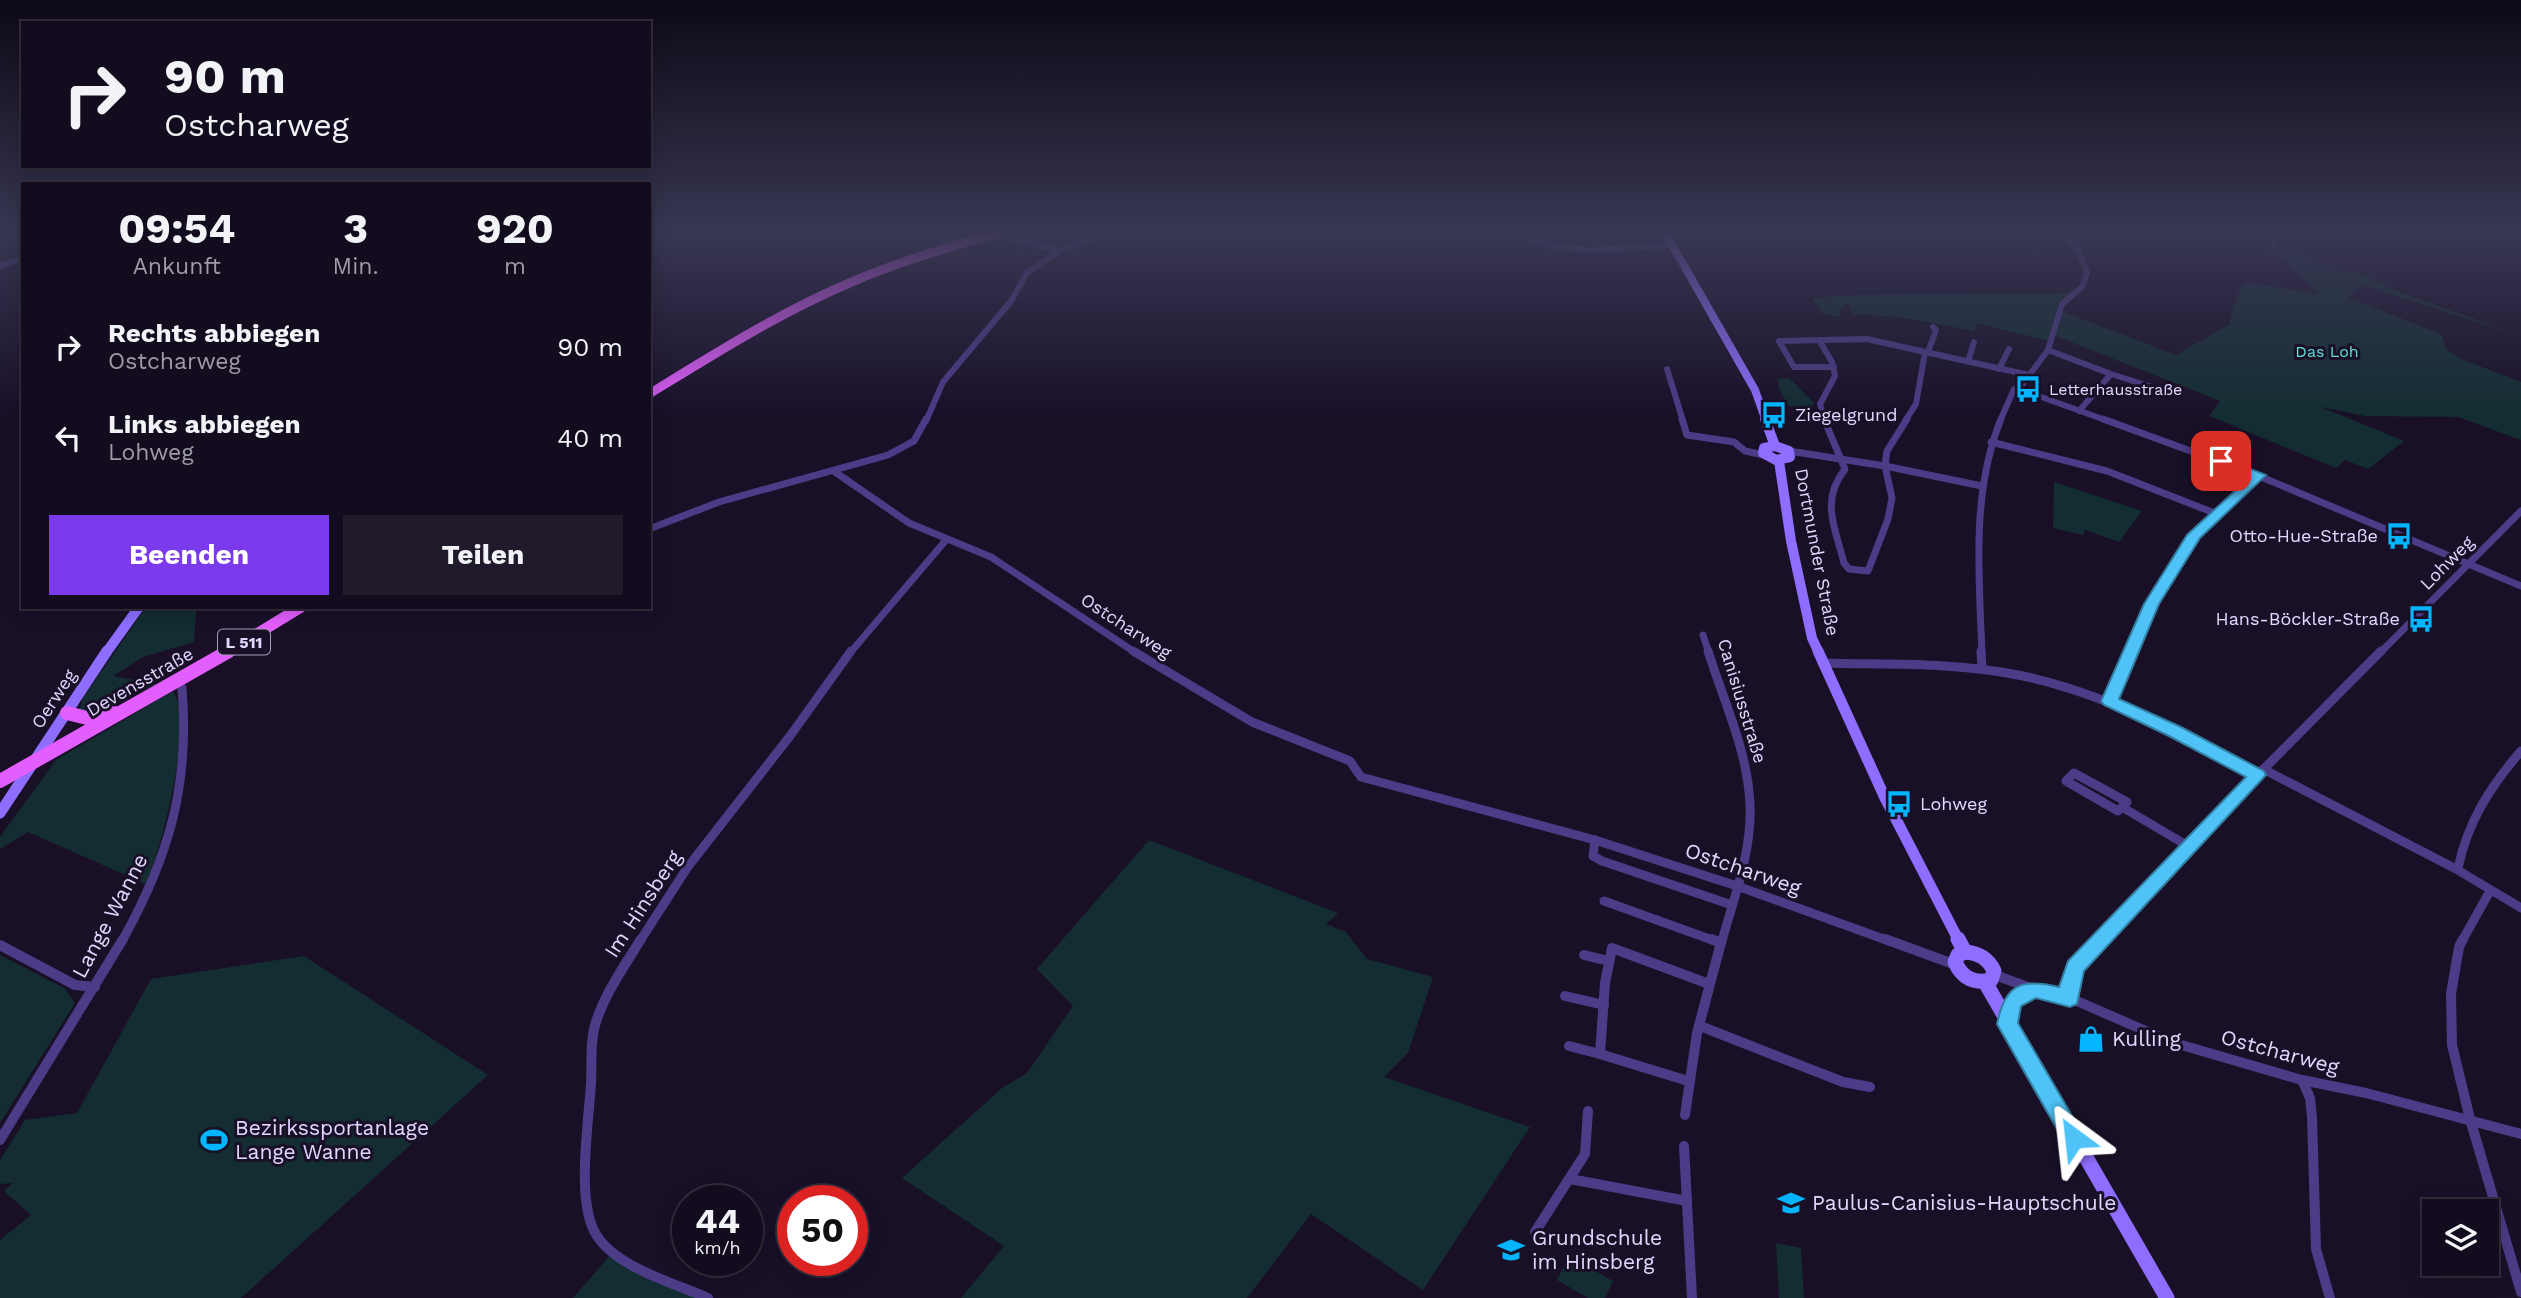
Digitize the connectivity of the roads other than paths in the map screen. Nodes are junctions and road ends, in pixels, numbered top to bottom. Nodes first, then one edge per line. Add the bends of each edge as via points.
1 (823, 295) edge
2 (1015, 295) edge
3 (1701, 295) edge
4 (2074, 295) edge
5 (1933, 327) dead end
6 (1819, 341) junction
7 (1974, 342) dead end
8 (2009, 349) dead end
9 (2048, 350) junction
10 (1926, 352) junction
11 (1968, 361) junction
12 (1834, 367) junction
13 (1667, 369) dead end
14 (1999, 369) junction
15 (2111, 374) junction
16 (2029, 375) junction
17 (2152, 387) dead end
18 (2019, 389) junction
19 (651, 393) edge
20 (2079, 411) junction
21 (1992, 442) junction
22 (1775, 446) junction
23 (1763, 452) junction
24 (1786, 456) junction
25 (1843, 458) junction
26 (1885, 466) junction
27 (835, 472) junction
28 (2259, 475) junction
29 (1982, 486) junction
30 (2521, 511) edge
31 (2217, 514) junction
32 (651, 528) edge
33 (946, 540) junction
34 (2470, 562) junction
35 (2521, 586) edge
36 (138, 609) edge
37 (298, 609) edge
38 (1703, 635) dead end
39 (1822, 663) junction
40 (1982, 669) junction
41 (182, 688) dead end
42 (2110, 701) junction
43 (128, 709) junction
44 (67, 713) junction
45 (2521, 751) edge
46 (32, 763) junction
47 (2261, 772) junction
48 (0, 781) edge
49 (2122, 807) junction
50 (0, 813) edge
51 (1595, 839) junction
52 (2188, 846) junction
53 (2458, 869) junction
54 (1737, 886) junction
55 (2490, 891) junction
56 (1604, 901) dead end
57 (1732, 905) junction
58 (2521, 908) edge
59 (1721, 943) junction
60 (0, 945) edge
61 (1965, 952) junction
62 (1584, 956) dead end
63 (1609, 961) junction
64 (1956, 965) junction
65 (1990, 979) junction
66 (1709, 984) junction
67 (95, 987) junction
68 (2036, 990) junction
69 (1565, 996) dead end
70 (2070, 998) junction
71 (1604, 1005) junction
72 (2007, 1024) junction
73 (1700, 1026) junction
74 (1569, 1046) dead end
75 (1600, 1054) junction
76 (2302, 1080) junction
77 (1688, 1082) junction
78 (1870, 1087) dead end
79 (1588, 1111) dead end
80 (1685, 1115) dead end
81 (2470, 1119) junction
82 (2521, 1134) edge
83 (0, 1140) edge
84 (1684, 1146) dead end
85 (1570, 1179) junction
86 (1687, 1201) junction
87 (1535, 1232) dead end
88 (2521, 1292) edge
89 (708, 1298) edge
90 (1692, 1298) edge
91 (2167, 1298) edge
92 (2330, 1298) edge

1 - 19 main road
2 - 27 street via 943,382 914,441 888,455
3 - 22 main road via 1755,390
4 - 9 street via 2059,310
5 - 10 street via 1936,330
6 - 10 street via 1867,339
6 - 12 street
6 - 12 street via 1779,341 1794,367
7 - 11 street
8 - 14 street
9 - 15 street
9 - 16 street
10 - 11 street
10 - 26 street via 1916,404 1891,442
11 - 14 street
12 - 25 street via 1835,379 1820,405
13 - 23 street, Dortmunder Straße via 1687,435
14 - 16 street
15 - 17 street
15 - 20 street
16 - 18 street
18 - 20 street
18 - 21 street via 2014,389 1999,418
20 - 28 street
21 - 29 street
21 - 31 street via 2107,471
22 - 23 main road
22 - 24 main road, Dortmunder Straße
23 - 24 main road, Dortmunder Straße
24 - 25 street
24 - 39 main road, Dortmunder Straße via 1805,607
25 - 26 street
25 - 26 street via 1845,469 1833,484 1829,502 1849,569 1868,571 1888,519 1892,498
26 - 29 street
27 - 32 street via 719,502
27 - 33 street, Ostcharweg via 894,514
28 - 31 street
28 - 34 street
29 - 40 street
30 - 34 street, Lohweg
31 - 42 street via 2195,535 2152,604
33 - 51 street, Ostcharweg via 991,557 1222,706 1350,761 1361,777
33 - 89 street, Im Hinsberg via 842,662 687,868 611,990 594,1030 586,1182 596,1235 625,1262
34 - 35 street
34 - 47 street, Lohweg
36 - 44 main road, Oerweg
37 - 43 main road, Devensstraße / L 511
38 - 54 street, Canisiusstraße via 1746,770 1751,808
39 - 40 street
39 - 61 main road, Dortmunder Straße
40 - 42 street
41 - 67 street, Lange Wanne via 183,784 165,853 126,936
42 - 47 street
43 - 44 main road, L 511 via 87,718
43 - 46 main road, Devensstraße / L 511
44 - 46 main road, Oerweg
45 - 53 street via 2467,827
46 - 48 main road, L 511
46 - 50 main road, Oerweg
47 - 52 street, Lohweg
47 - 53 street
49 - 49 street via 2127,802 2074,773 2066,780 2118,811
49 - 52 street
51 - 54 street, Ostcharweg
51 - 57 street, Ostcharweg via 1593,856 1602,861
52 - 70 street, Lohweg via 2075,967
53 - 55 street
54 - 57 street, Canisiusstraße
54 - 64 street, Ostcharweg
55 - 58 street
55 - 81 street via 2459,947 2451,994 2452,1045
56 - 59 street
57 - 59 street, Canisiusstraße
59 - 66 street, Canisiusstraße
60 - 67 street via 75,985
61 - 64 main road via 1956,958
61 - 65 main road via 1986,959 1993,967
62 - 63 street
63 - 66 street via 1612,948
63 - 71 street
64 - 65 main road via 1967,978
65 - 68 street, Ostcharweg
65 - 72 main road
66 - 73 street, Canisiusstraße
67 - 83 street, Lange Wanne
68 - 70 street, Ostcharweg
68 - 72 street via 2012,1002
69 - 71 street
70 - 76 street, Ostcharweg via 2171,1042
71 - 75 street
72 - 91 main road
73 - 77 street, Canisiusstraße
73 - 78 street via 1843,1082
74 - 75 street
75 - 77 street
76 - 81 street, Ostcharweg
76 - 92 street via 2312,1117 2316,1249
77 - 80 street, Canisiusstraße
79 - 85 street via 1585,1154
81 - 82 street, Ostcharweg
81 - 88 street
84 - 86 street
85 - 86 street
85 - 87 street
86 - 90 street

